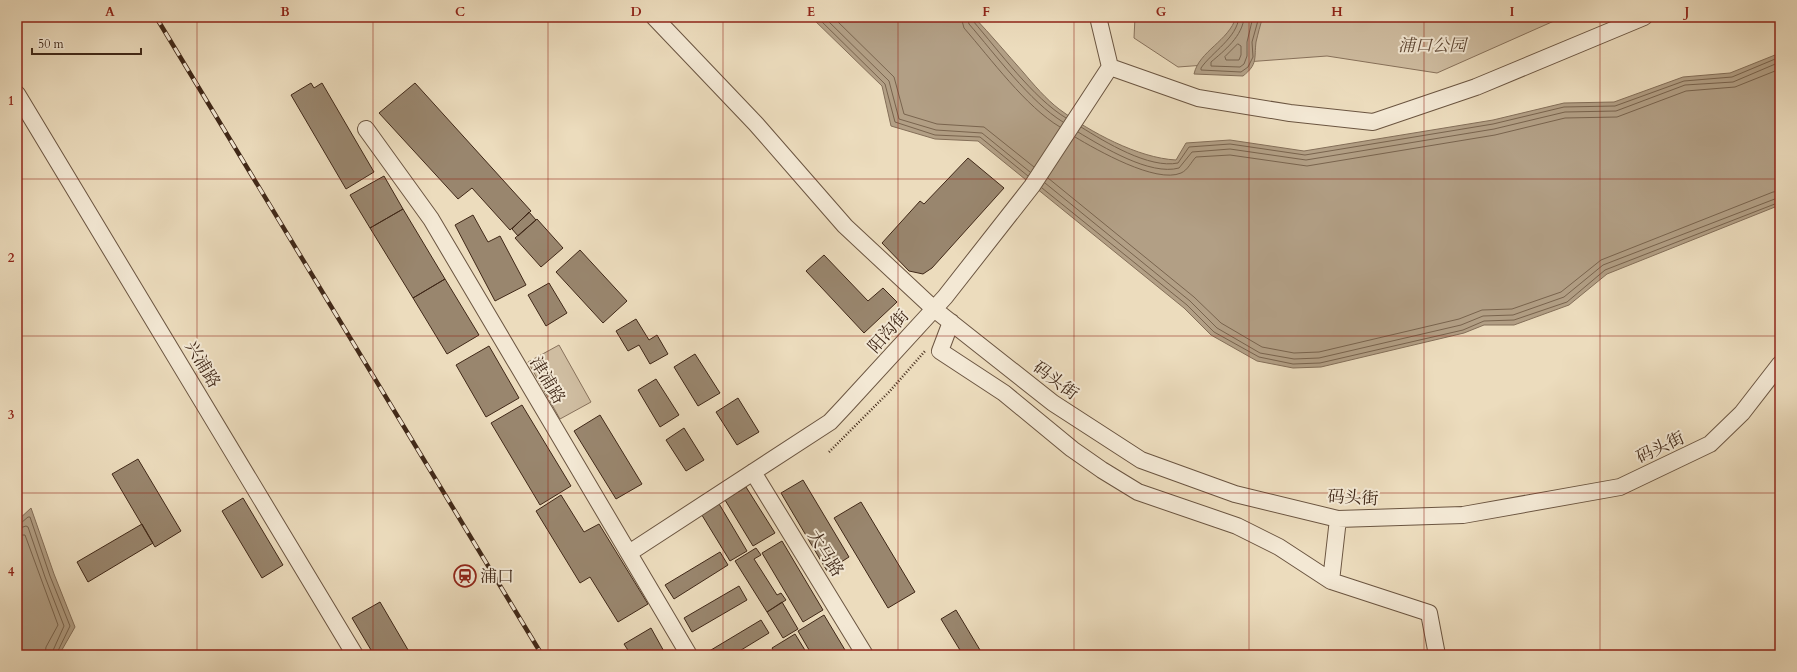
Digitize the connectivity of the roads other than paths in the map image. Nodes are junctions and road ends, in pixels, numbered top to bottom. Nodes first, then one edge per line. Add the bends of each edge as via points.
1 (654, 17) edge
2 (1098, 17) edge
3 (1644, 17) edge
4 (1110, 67) junction
5 (17, 94) edge
6 (366, 129) dead end
7 (934, 309) junction
8 (951, 322) junction
9 (1780, 364) edge
10 (753, 472) junction
11 (1338, 519) junction
12 (629, 553) junction
13 (1331, 581) junction
14 (356, 655) edge
15 (689, 655) edge
16 (865, 655) edge
17 (1437, 655) edge

1 - 7 street, 码头街 via 756,124 845,226
2 - 4 street
3 - 4 street via 1476,87 1373,122 1290,113 1198,98
4 - 7 street, 阳沟街 via 1032,186
5 - 14 street, 兴浦路
6 - 12 street, 津浦路 via 431,219
7 - 8 street, 码头街
7 - 10 street, 阳沟街 via 830,422
8 - 11 street, 码头街 via 1053,404 1141,460 1235,494
8 - 13 street via 940,350 1004,393 1102,470 1138,492 1237,526 1279,547
9 - 11 street, 码头街 via 1742,413 1710,444 1620,487 1463,516
10 - 12 street, 阳沟街
10 - 16 street, 大马路
11 - 13 street
12 - 15 street, 津浦路
13 - 17 street via 1429,612

